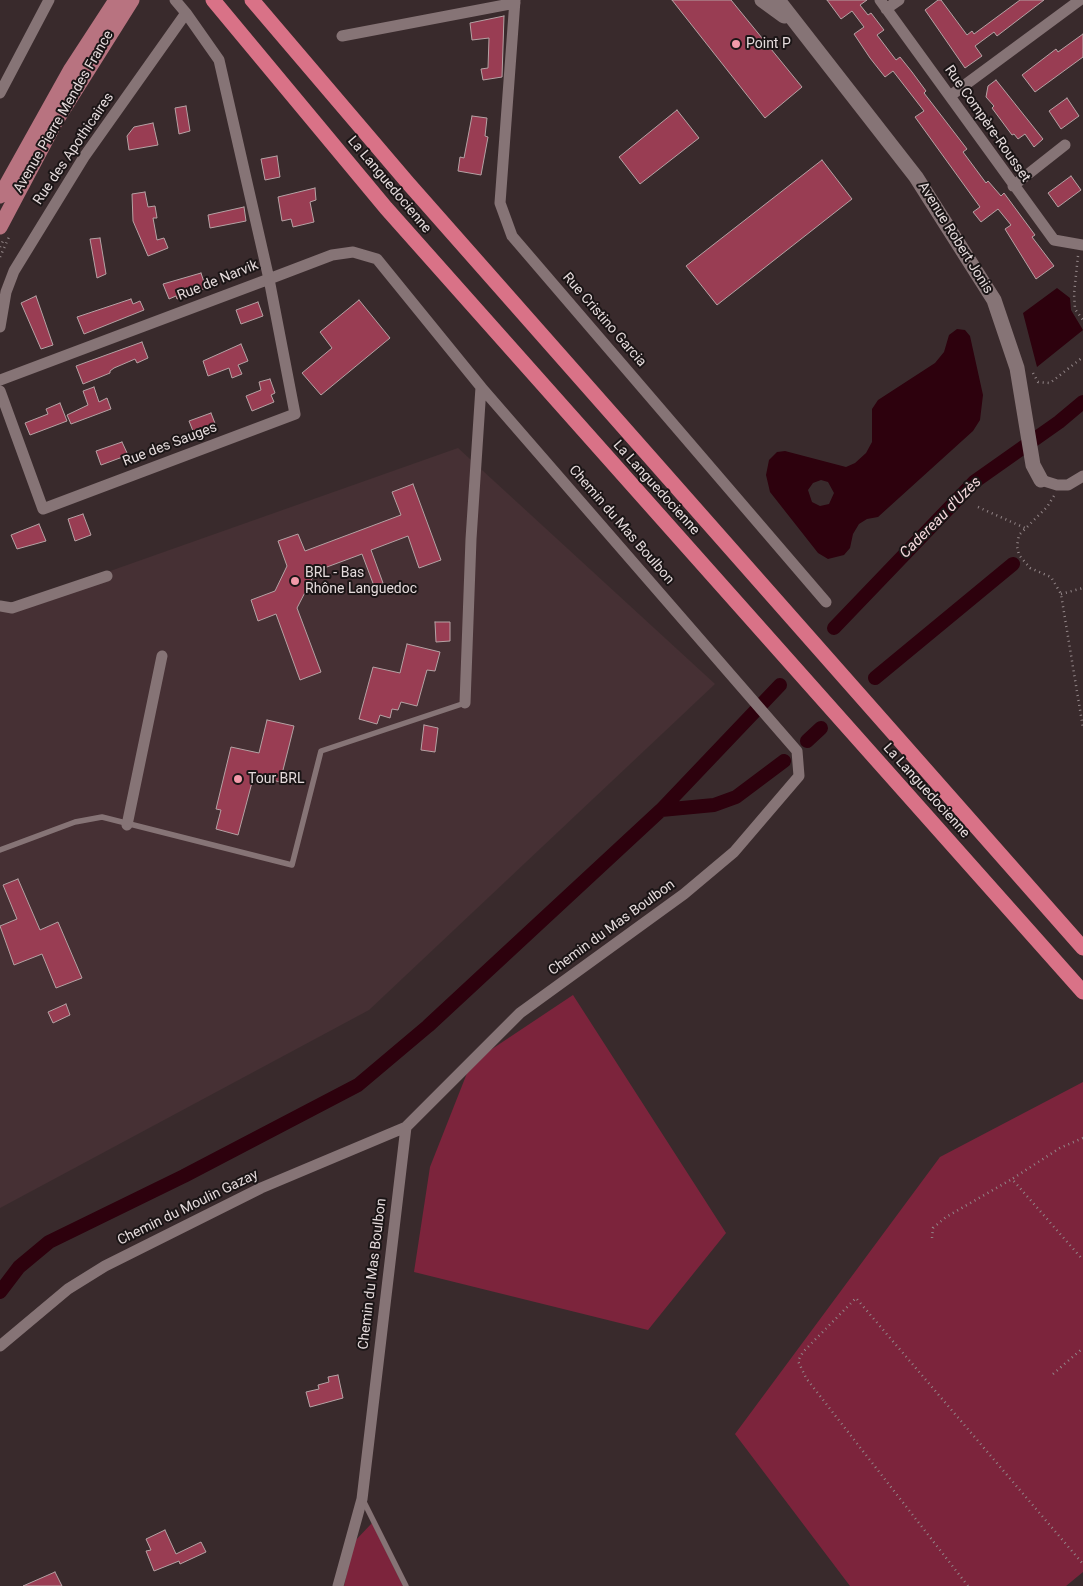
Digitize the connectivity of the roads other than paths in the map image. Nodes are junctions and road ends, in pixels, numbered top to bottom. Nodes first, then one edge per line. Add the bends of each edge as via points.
1 (49, 0) edge
2 (116, 0) edge
3 (132, 0) edge
4 (175, 0) edge
5 (212, 0) edge
6 (252, 0) edge
7 (762, 0) edge
8 (778, 0) edge
9 (899, 0) edge
10 (1080, 0) edge
11 (515, 2) edge
12 (883, 4) edge
13 (186, 13) junction
14 (801, 28) junction
15 (342, 36) dead end
16 (0, 93) edge
17 (950, 96) junction
18 (1065, 146) dead end
19 (1013, 186) junction
20 (0, 196) edge
21 (0, 227) edge
22 (1081, 245) edge
23 (269, 279) junction
24 (0, 327) edge
25 (0, 380) edge
26 (482, 387) junction
27 (0, 391) edge
28 (1083, 476) edge
29 (1041, 480) joint
30 (107, 576) dead end
31 (826, 602) dead end
32 (0, 606) edge
33 (162, 656) dead end
34 (465, 703) joint
35 (127, 825) junction
36 (0, 850) edge
37 (1083, 948) edge
38 (1083, 992) edge
39 (406, 1127) junction
40 (0, 1346) edge
41 (362, 1498) junction
42 (338, 1586) edge
43 (406, 1586) edge

1 - 16 street
2 - 20 main road, Avenue Pierre Mendes France via 71,70
3 - 21 main road, Avenue Pierre Mendes France via 56,121
4 - 13 street
5 - 38 highway, La Languedocienne via 386,208
6 - 37 highway, La Languedocienne via 415,190
7 - 14 street, Avenue Robert Jonis
8 - 14 street, Avenue Robert Jonis
9 - 12 street
10 - 17 street
11 - 15 street
11 - 31 street, Rue Cristino Garcia via 500,203 512,236
12 - 17 street, Rue Compère-Rousset
13 - 23 street, Rue de Narvik via 220,60
13 - 24 street, Rue des Apothicaires via 84,157 14,271 6,292
14 - 29 street, Avenue Robert Jonis via 916,177 994,300 1017,368 1033,465
17 - 19 street, Rue Compère-Rousset
18 - 19 street
19 - 22 street, Rue Compère-Rousset via 1054,240
23 - 25 street, Rue de Narvik
23 - 26 street, Chemin du Mas Boulbon via 332,255 353,252 377,259
23 - 27 street, Rue des Sauges via 295,414 43,509
26 - 34 street via 471,539
26 - 39 street, Chemin du Mas Boulbon via 797,751 799,776 734,852 684,894 520,1013
28 - 29 street via 1068,485
30 - 32 street via 12,608
33 - 35 street
34 - 35 lane via 321,751 292,865
35 - 36 lane via 102,817 75,822
39 - 40 street, Chemin du Moulin Gazay via 261,1188 105,1266 68,1289
39 - 41 street, Chemin du Mas Boulbon
41 - 42 street, Chemin du Mas Boulbon
41 - 43 lane

